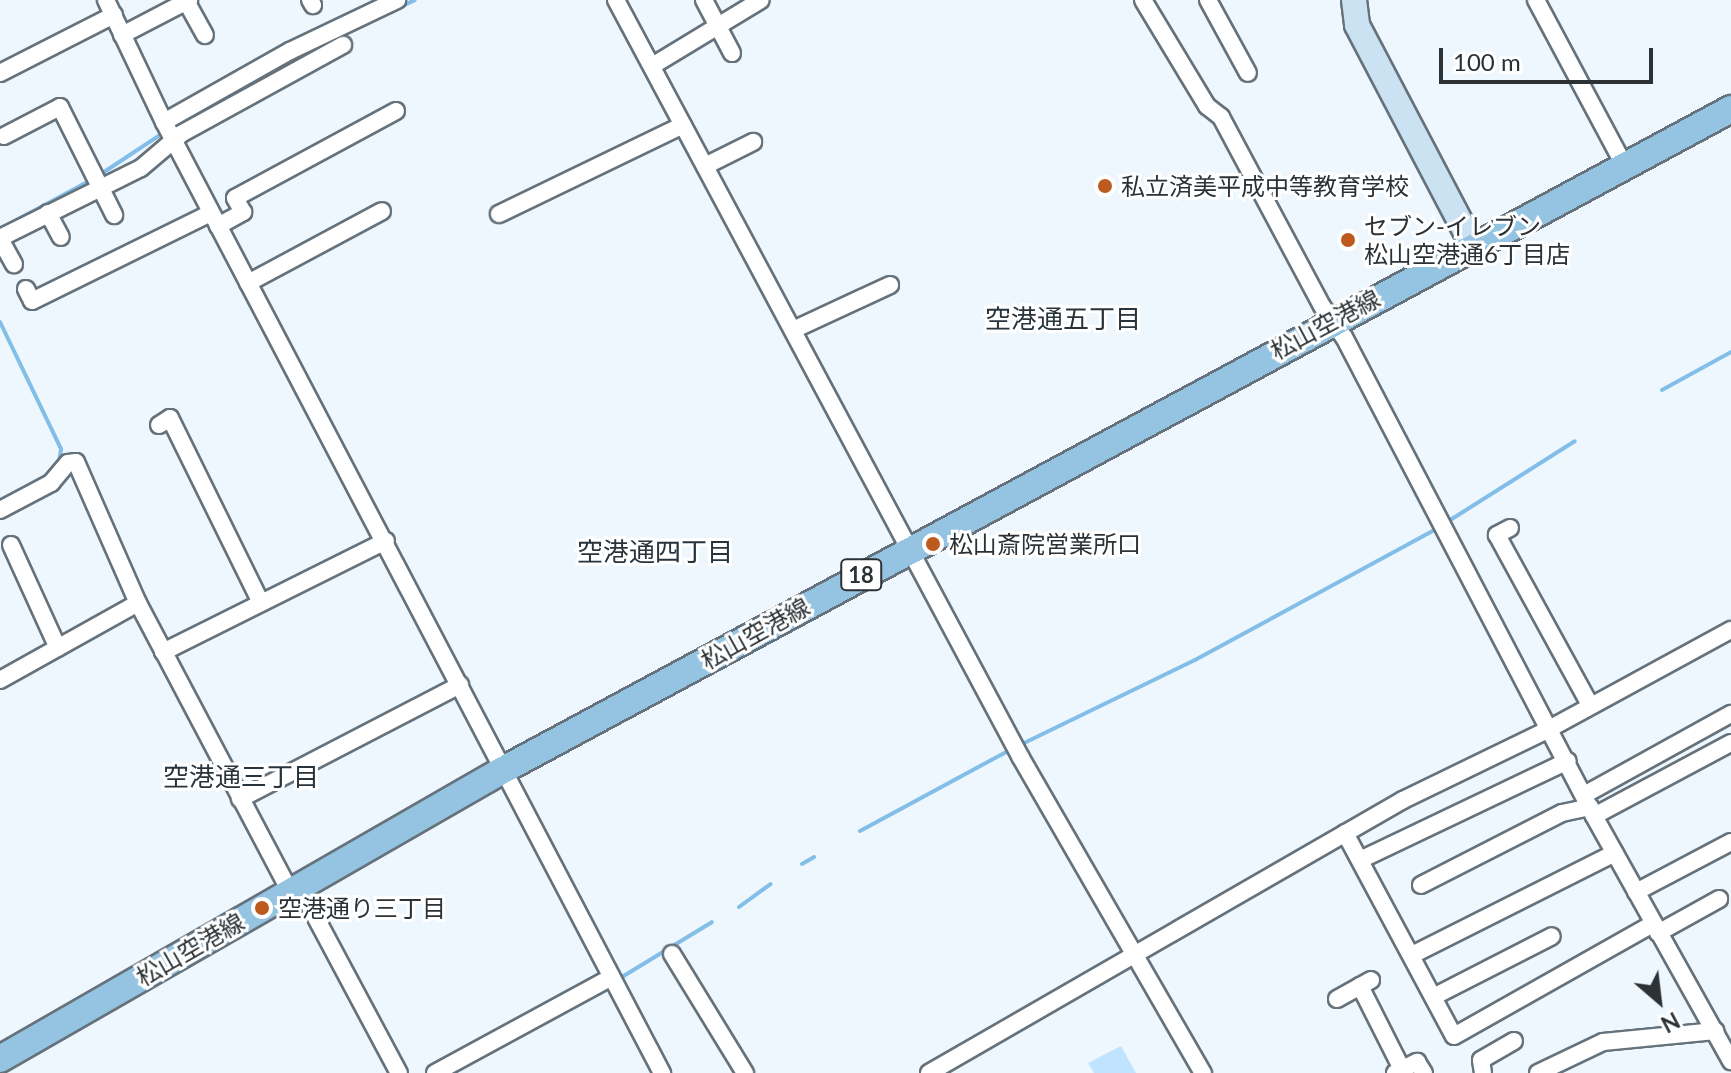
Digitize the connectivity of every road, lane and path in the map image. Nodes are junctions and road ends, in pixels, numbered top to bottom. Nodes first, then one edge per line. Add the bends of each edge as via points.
1 (106, 0) edge
2 (397, 0) edge
3 (616, 0) edge
4 (626, 0) edge
5 (704, 0) edge
6 (761, 0) edge
7 (1143, 0) edge
8 (1354, 0) edge
9 (1536, 0) edge
10 (188, 1) edge
11 (1205, 5) edge
12 (114, 15) junction
13 (717, 26) junction
14 (122, 35) junction
15 (205, 35) dead end
16 (341, 51) dead end
17 (732, 53) dead end
18 (655, 64) junction
19 (0, 73) edge
20 (1248, 73) dead end
21 (1731, 109) edge
22 (396, 111) dead end
23 (164, 122) junction
24 (683, 125) junction
25 (4, 136) dead end
26 (173, 140) junction
27 (753, 142) dead end
28 (1624, 165) junction
29 (705, 166) junction
30 (97, 181) junction
31 (382, 211) dead end
32 (48, 213) junction
33 (499, 214) dead end
34 (114, 215) dead end
35 (214, 219) junction
36 (61, 237) dead end
37 (0, 239) edge
38 (1473, 246) junction
39 (14, 264) dead end
40 (248, 283) junction
41 (890, 285) dead end
42 (26, 289) dead end
43 (1332, 320) junction
44 (793, 330) junction
45 (159, 425) dead end
46 (0, 510) edge
47 (1510, 528) dead end
48 (386, 541) junction
49 (11, 545) dead end
50 (911, 548) junction
51 (138, 603) junction
52 (261, 603) junction
53 (1731, 630) edge
54 (58, 648) junction
55 (163, 652) junction
56 (0, 680) edge
57 (460, 685) junction
58 (1590, 705) junction
59 (1731, 714) edge
60 (1551, 728) junction
61 (1731, 743) edge
62 (1568, 761) junction
63 (503, 770) junction
64 (240, 799) junction
65 (1589, 806) junction
66 (1345, 833) junction
67 (1731, 842) edge
68 (1615, 853) junction
69 (1360, 860) junction
70 (1421, 885) dead end
71 (294, 888) junction
72 (1636, 892) junction
73 (1719, 899) dead end
74 (1655, 928) junction
75 (1552, 936) dead end
76 (1135, 950) junction
77 (672, 954) dead end
78 (1412, 955) junction
79 (608, 979) junction
80 (1435, 996) junction
81 (1337, 999) dead end
82 (1715, 1031) junction
83 (1514, 1041) dead end
84 (0, 1059) edge
85 (1731, 1061) edge
86 (444, 1071) edge
87 (1398, 1071) edge
88 (399, 1073) edge
89 (662, 1073) edge
90 (745, 1073) edge
91 (931, 1073) edge
92 (1203, 1073) edge
93 (1424, 1073) edge
94 (1483, 1073) edge
95 (1538, 1073) edge

1 - 12 street
2 - 23 street via 290,51
3 - 18 street
4 - 18 street
5 - 13 street
6 - 13 street
7 - 43 street via 1207,106 1221,117
8 - 38 street via 1357,25
9 - 28 street via 1556,22 1574,86
10 - 14 street
10 - 15 street
11 - 20 street via 1232,60
12 - 14 street
12 - 19 street
13 - 17 street
13 - 18 street
14 - 23 street
16 - 26 street
18 - 24 street
21 - 28 main road, 松山空港線 / 18
22 - 35 street via 235,198 243,212
23 - 26 street
24 - 29 street
24 - 33 street
25 - 30 street via 60,107
26 - 30 street via 141,168
26 - 35 street
27 - 29 street
28 - 38 main road, 松山空港線 / 18
29 - 44 street
30 - 32 street
30 - 34 street
31 - 40 street
32 - 36 street
32 - 37 street
35 - 40 street
35 - 42 street via 100,260 32,301
37 - 39 street
38 - 43 main road, 松山空港線 / 18
40 - 48 street
41 - 44 street
43 - 50 main road, 松山空港線 / 18
43 - 60 street
44 - 50 street
45 - 52 street via 170,418
46 - 51 street via 51,483 68,463 76,462
47 - 58 street via 1497,535 1540,598
48 - 52 street
48 - 57 street
49 - 54 street
50 - 63 main road, 松山空港線 / 18
50 - 76 street via 1021,758
51 - 54 street
51 - 55 street
52 - 55 street
53 - 58 street
54 - 56 street
55 - 64 street
57 - 63 street
57 - 64 street
58 - 60 street
59 - 65 street
60 - 62 street
60 - 66 street
61 - 65 street
62 - 65 street
62 - 69 street
63 - 71 main road, 松山空港線 / 18
63 - 79 street
64 - 71 street
65 - 68 street
65 - 70 street via 1562,813
66 - 69 street
66 - 76 street
67 - 72 street
68 - 72 street
68 - 78 street
69 - 78 street
71 - 84 main road, 松山空港線 / 18
71 - 88 street
72 - 74 street
73 - 74 street
74 - 80 street via 1454,1036
74 - 82 street
75 - 80 street
76 - 91 street
76 - 92 street
77 - 90 street via 697,979 738,1046
78 - 80 street
79 - 86 street
79 - 89 street
81 - 87 street via 1366,983
82 - 85 street
82 - 95 street via 1591,1044
83 - 94 street via 1481,1060
87 - 93 street via 1417,1062

